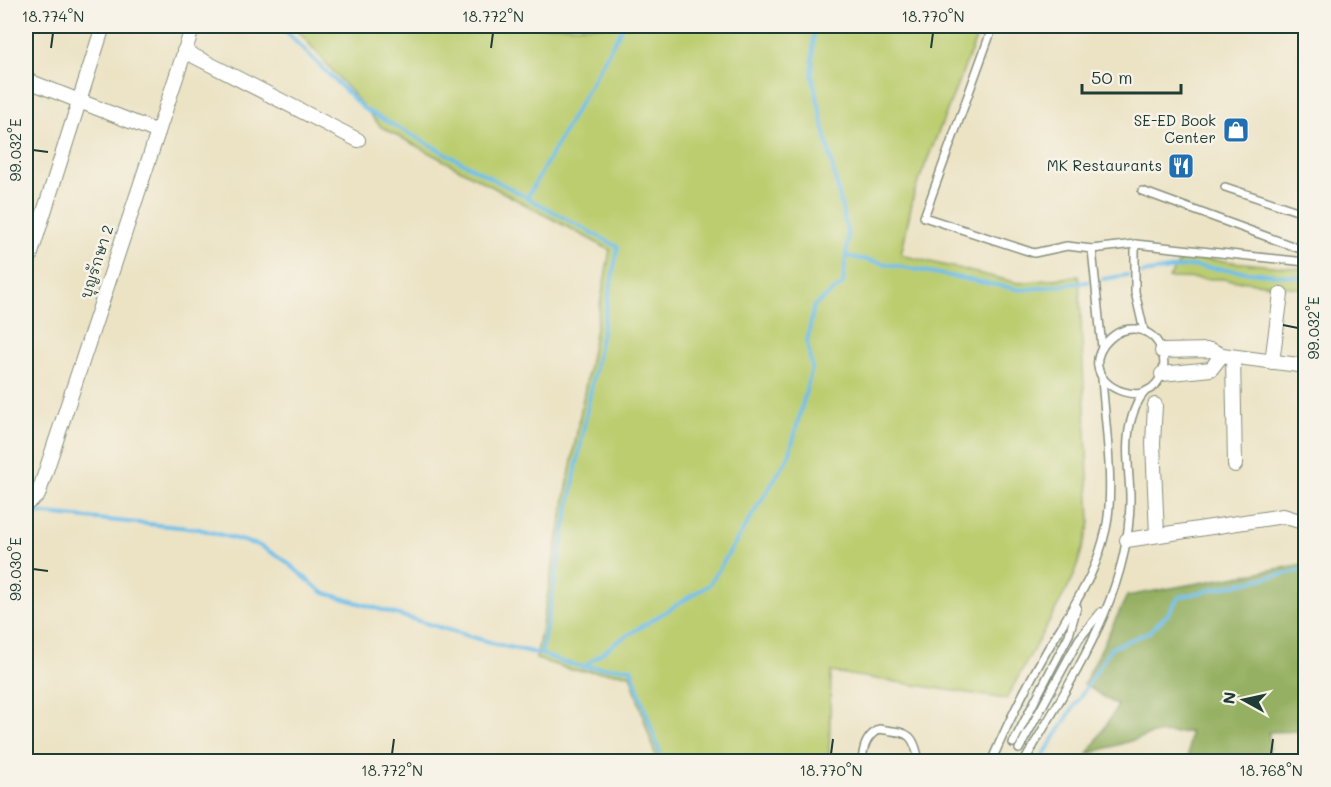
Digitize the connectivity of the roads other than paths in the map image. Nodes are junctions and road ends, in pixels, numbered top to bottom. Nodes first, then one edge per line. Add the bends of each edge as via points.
1 (103, 26) edge
2 (193, 26) edge
3 (993, 26) edge
4 (184, 51) junction
5 (26, 80) edge
6 (80, 99) junction
7 (158, 132) junction
8 (358, 140) dead end
9 (1225, 187) dead end
10 (1142, 191) dead end
11 (1305, 214) edge
12 (1134, 244) junction
13 (1092, 249) junction
14 (1305, 257) edge
15 (26, 269) edge
16 (1281, 294) dead end
17 (1144, 331) junction
18 (1102, 348) junction
19 (1162, 351) junction
20 (1227, 356) junction
21 (1272, 362) junction
22 (1305, 366) edge
23 (1162, 374) junction
24 (1102, 376) junction
25 (1144, 393) junction
26 (1155, 405) dead end
27 (1235, 465) dead end
28 (26, 504) edge
29 (1305, 523) edge
30 (1157, 535) junction
31 (1127, 540) junction
32 (1080, 600) junction
33 (1106, 605) junction
34 (862, 762) edge
35 (919, 762) edge
36 (991, 762) edge
37 (1024, 762) edge

1 - 6 street
2 - 4 street, บุญรักษา 2
3 - 13 lane via 924,217 1034,253 1067,246
4 - 7 street, บุญรักษา 2
4 - 8 street
5 - 6 street
6 - 7 street
6 - 15 street
7 - 28 street, บุญรักษา 2 via 38,495
9 - 11 lane
10 - 14 lane
12 - 13 lane
12 - 14 lane
12 - 17 lane via 1135,292
13 - 18 lane
16 - 21 street
17 - 18 lane via 1126,330 1112,336
17 - 19 lane
18 - 24 lane
19 - 20 street via 1211,350
19 - 23 lane
20 - 21 street
20 - 23 street via 1211,369
20 - 27 street
21 - 22 street
23 - 25 lane
24 - 25 lane via 1113,389 1125,394
24 - 32 lane via 1106,527 1094,570
25 - 31 lane via 1128,433
26 - 30 street
29 - 30 street via 1283,516
30 - 31 street
31 - 33 lane
32 - 33 lane via 1069,635 1016,746 1079,639
32 - 36 lane via 1063,623
33 - 37 lane via 1093,640
34 - 35 lane via 863,747 879,729 907,733 916,742

